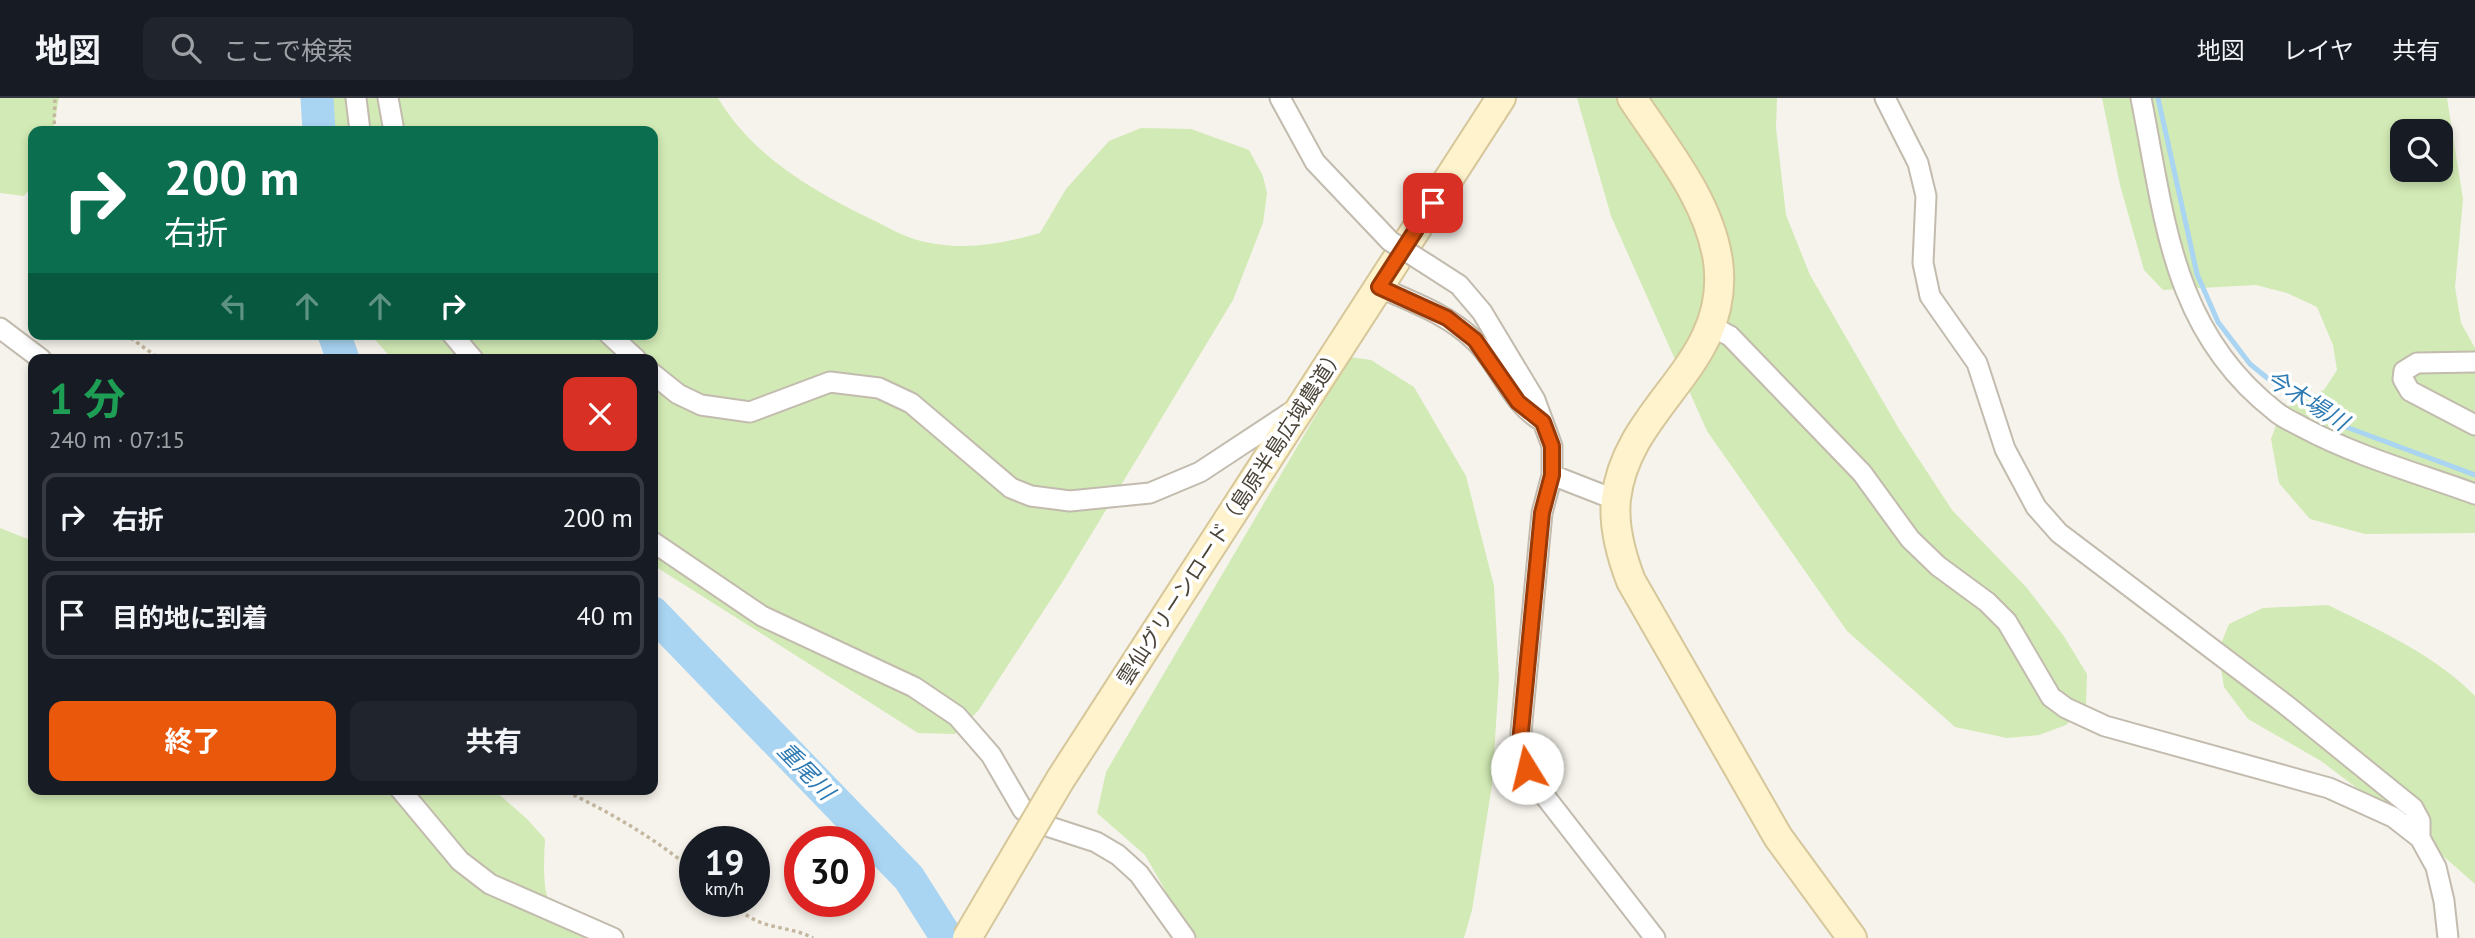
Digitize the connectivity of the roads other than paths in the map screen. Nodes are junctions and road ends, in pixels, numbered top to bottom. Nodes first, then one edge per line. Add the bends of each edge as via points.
1 (356, 98) edge
2 (388, 98) edge
3 (1280, 98) edge
4 (1501, 98) edge
5 (1632, 98) edge
6 (1885, 98) edge
7 (2141, 98) edge
8 (359, 126) edge
9 (393, 126) edge
10 (1379, 287) junction
11 (1711, 326) junction
12 (0, 328) edge
13 (457, 340) edge
14 (615, 340) edge
15 (34, 354) edge
16 (470, 354) edge
17 (631, 354) edge
18 (2475, 362) edge
19 (658, 378) edge
20 (1307, 402) junction
21 (1543, 422) junction
22 (2475, 425) edge
23 (1552, 475) junction
24 (2475, 495) edge
25 (1616, 500) junction
26 (658, 545) edge
27 (405, 795) edge
28 (2420, 838) junction
29 (613, 938) edge
30 (967, 938) edge
31 (1185, 938) edge
32 (1655, 938) edge
33 (1852, 938) edge
34 (2448, 938) edge

1 - 8 street
2 - 9 street
3 - 21 street, bridge via 1315,162 1390,241 1459,285 1482,312
4 - 10 street, 雲仙グリーンロード（島原半島広域農道）
5 - 11 street via 1694,192 1709,228 1718,262
6 - 28 street via 1918,163 1926,196 1923,263 1930,296 1977,363 2005,450 2036,507 2059,533 2413,808 2420,821
7 - 24 street via 2173,256 2193,313 2239,377 2276,412 2328,441
10 - 20 street, 雲仙グリーンロード（島原半島広域農道）
10 - 21 street via 1447,318 1475,340 1518,402
11 - 25 street via 1689,368 1632,445
11 - 28 street via 1730,336 1835,443 1938,566 2000,615 2051,697 2066,708 2105,726 2329,788 2393,817
12 - 15 street
13 - 16 street
14 - 17 street
18 - 22 street via 2417,363 2404,371 2403,379 2410,391
19 - 20 street via 701,405 750,412 830,382 879,388 911,403 1011,488 1031,496 1070,500 1150,493 1200,472
20 - 30 street, 雲仙グリーンロード（島原半島広域農道）, bridge via 1060,779
21 - 23 street via 1552,446
23 - 25 street
23 - 32 street via 1542,513 1521,749 1537,786
25 - 33 street via 1616,528 1631,581 1778,837
26 - 31 street via 762,616 914,687 957,716 991,755 1023,810 1050,827 1096,842 1118,855 1139,874
27 - 29 street via 460,861 490,884
28 - 34 street via 2436,867

